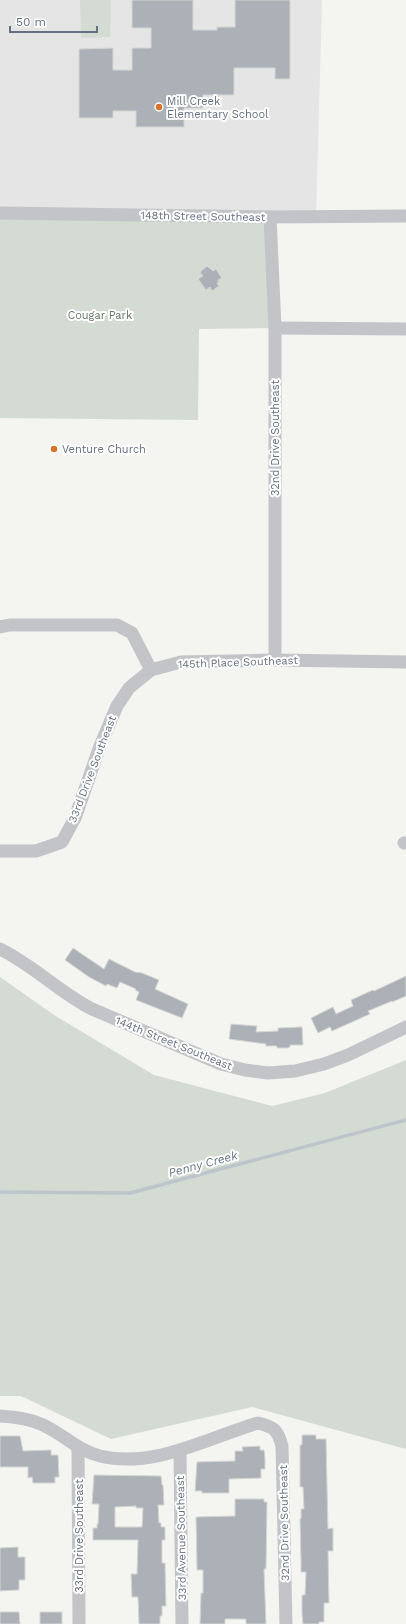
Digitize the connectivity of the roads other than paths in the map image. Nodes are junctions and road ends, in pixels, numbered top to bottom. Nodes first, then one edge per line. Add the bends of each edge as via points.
1 (0, 213) edge
2 (406, 216) edge
3 (270, 218) junction
4 (275, 328) junction
5 (406, 328) edge
6 (0, 627) edge
7 (275, 660) junction
8 (406, 662) edge
9 (151, 670) junction
10 (0, 851) edge
11 (0, 949) edge
12 (406, 1027) edge
13 (0, 1416) edge
14 (78, 1448) junction
15 (180, 1451) junction
16 (80, 1624) edge
17 (182, 1624) edge
18 (286, 1624) edge

1 - 3 street, 148th Street Southeast
2 - 3 street, 148th Street Southeast
3 - 4 street, 32nd Drive Southeast
4 - 5 street
4 - 7 street, 32nd Drive Southeast
6 - 9 street via 117,625 132,633
7 - 8 street, 145th Place Southeast
7 - 9 street, 145th Place Southeast via 181,662
9 - 10 street, 33rd Drive Southeast via 129,688 117,706 100,746 76,818 62,842 36,851
11 - 12 street, 144th Street Southeast via 92,1010 221,1064 245,1070 268,1073 295,1071 324,1064
13 - 14 street via 19,1417 46,1426
14 - 15 street via 100,1456 122,1458 148,1458
14 - 16 street, 33rd Drive Southeast
15 - 17 street, 33rd Avenue Southeast
15 - 18 street, 32nd Drive Southeast via 258,1424 270,1426 279,1435 282,1446

